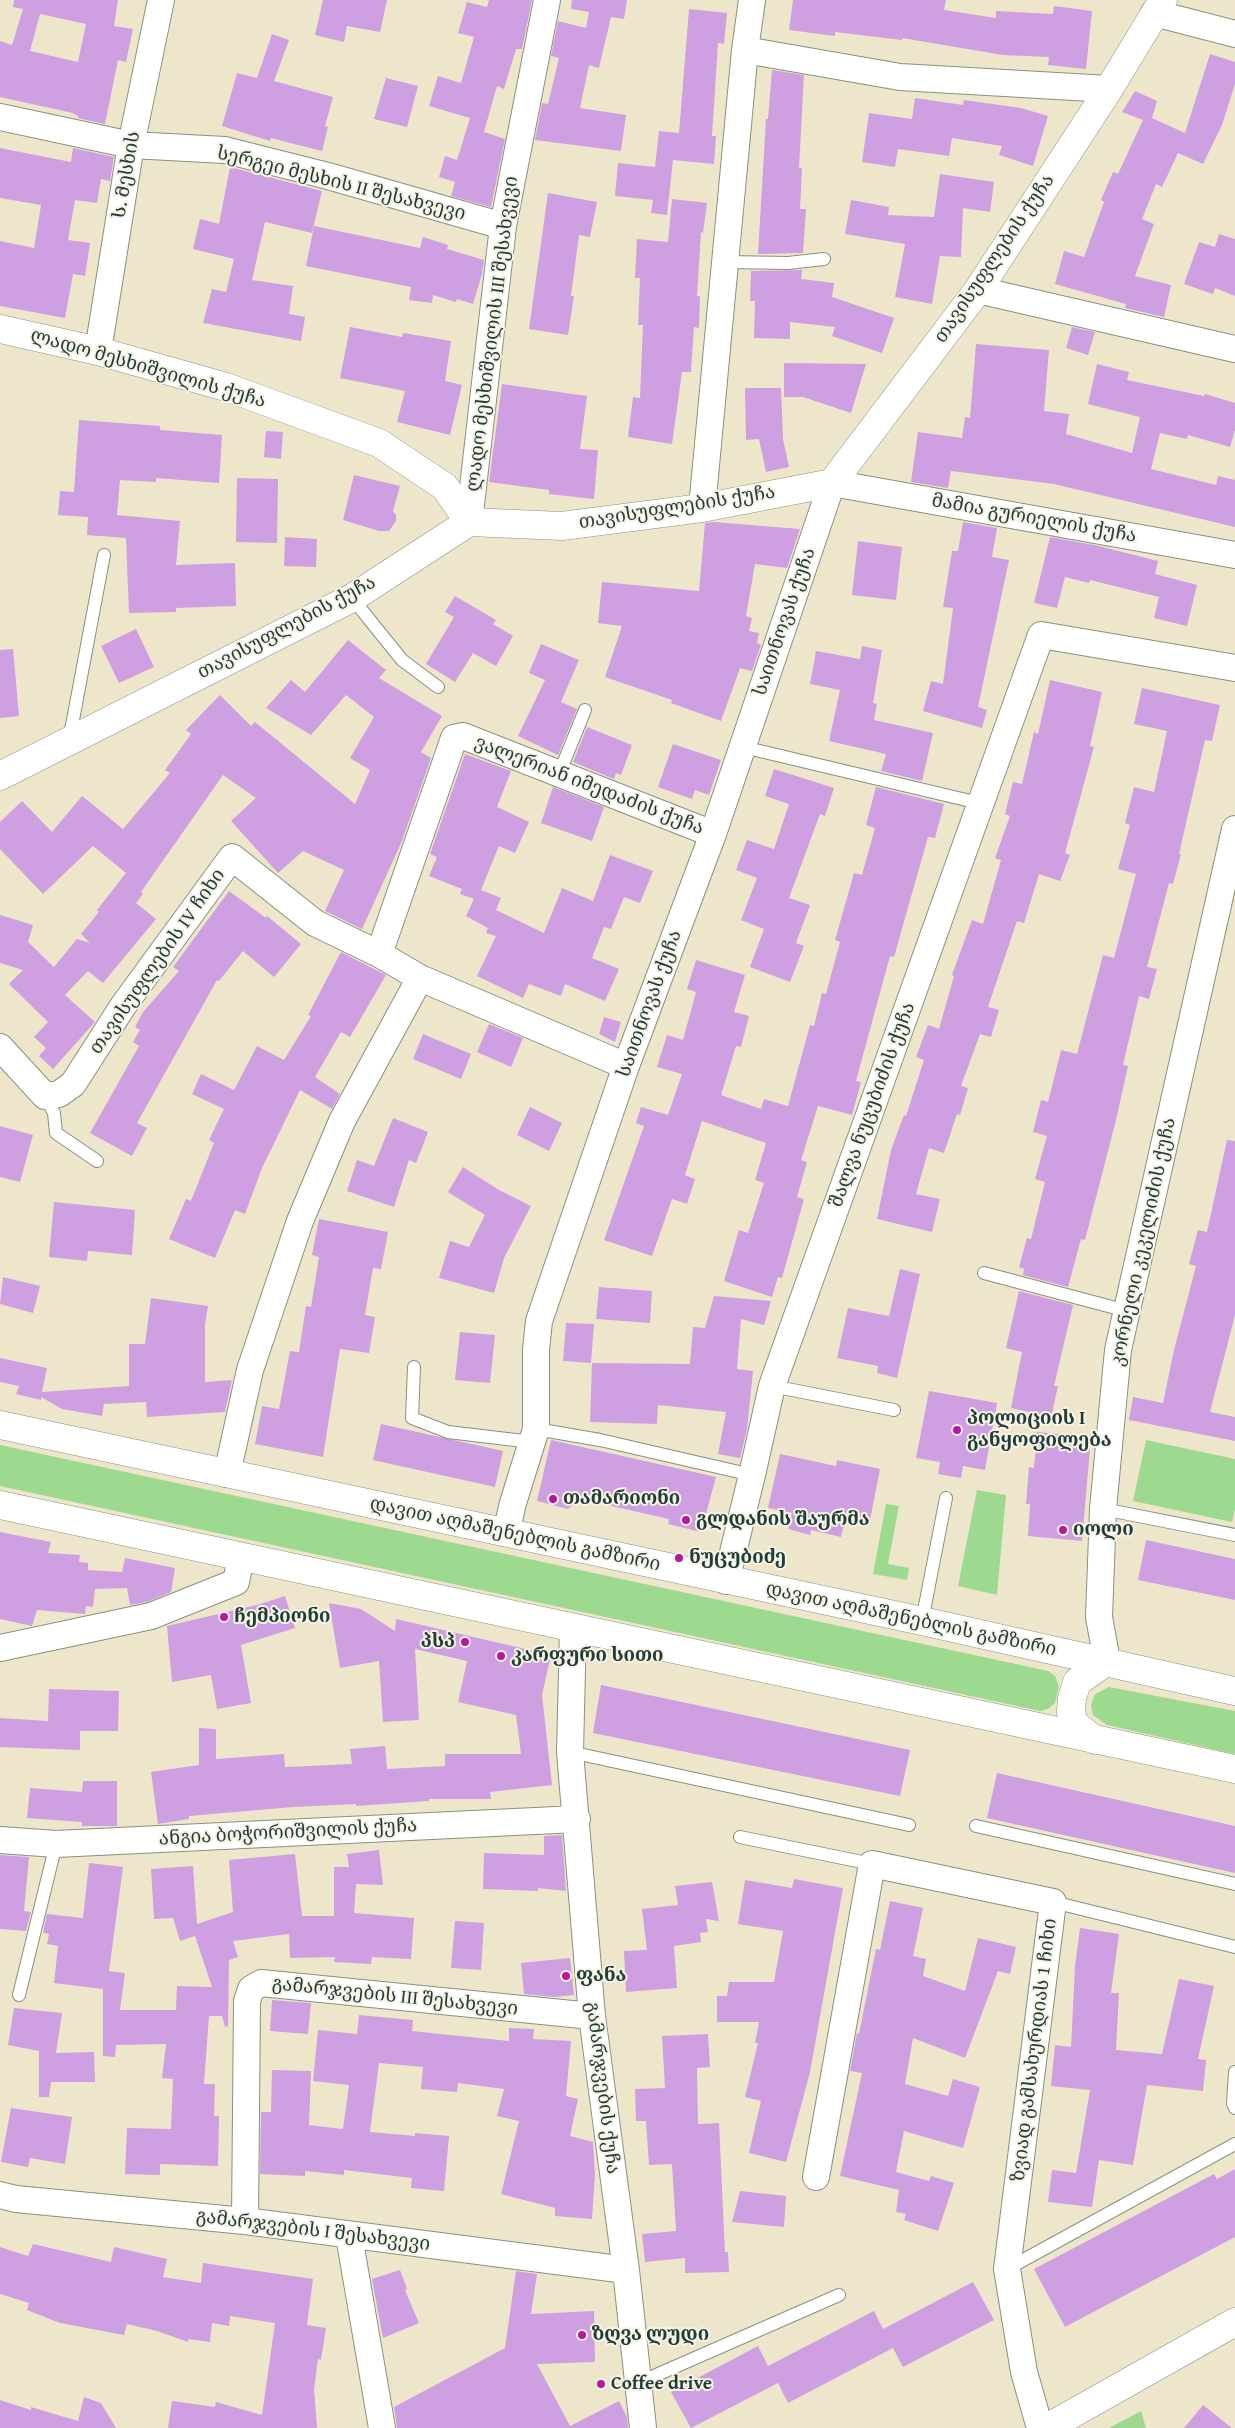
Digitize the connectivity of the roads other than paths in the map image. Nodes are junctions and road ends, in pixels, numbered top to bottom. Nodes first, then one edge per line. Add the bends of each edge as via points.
1 (161, 0) edge
2 (547, 0) edge
3 (752, 0) edge
4 (1159, 6) edge
5 (1235, 34) edge
6 (745, 50) junction
7 (1109, 89) junction
8 (0, 117) edge
9 (132, 145) junction
10 (503, 226) junction
11 (824, 259) dead end
12 (725, 262) junction
13 (978, 290) junction
14 (0, 329) edge
15 (1235, 349) edge
16 (98, 351) junction
17 (832, 482) junction
18 (702, 508) junction
19 (469, 522) junction
20 (104, 555) dead end
21 (1235, 555) edge
22 (352, 598) junction
23 (1235, 668) edge
24 (438, 687) dead end
25 (585, 710) dead end
26 (69, 741) junction
27 (743, 747) junction
28 (559, 774) junction
29 (0, 776) edge
30 (979, 803) junction
31 (1235, 829) edge
32 (713, 834) junction
33 (379, 954) junction
34 (420, 978) junction
35 (0, 1047) edge
36 (626, 1066) junction
37 (46, 1096) junction
38 (97, 1161) dead end
39 (984, 1273) dead end
40 (1127, 1311) junction
41 (414, 1367) dead end
42 (772, 1386) junction
43 (894, 1410) dead end
44 (0, 1425) edge
45 (534, 1435) junction
46 (227, 1474) junction
47 (752, 1475) junction
48 (946, 1498) dead end
49 (0, 1505) edge
50 (1103, 1509) junction
51 (506, 1533) junction
52 (1235, 1535) edge
53 (242, 1557) junction
54 (726, 1581) junction
55 (922, 1621) junction
56 (573, 1628) junction
57 (0, 1648) edge
58 (1106, 1661) junction
59 (1235, 1691) edge
60 (1095, 1740) junction
61 (570, 1752) junction
62 (1235, 1769) edge
63 (577, 1819) junction
64 (909, 1825) dead end
65 (976, 1826) dead end
66 (740, 1837) dead end
67 (0, 1840) edge
68 (56, 1844) junction
69 (872, 1864) junction
70 (1235, 1884) edge
71 (1053, 1902) junction
72 (1235, 1947) edge
73 (19, 1995) dead end
74 (592, 2016) junction
75 (1235, 2072) edge
76 (1235, 2108) edge
77 (1235, 2144) edge
78 (816, 2177) dead end
79 (0, 2195) edge
80 (245, 2221) junction
81 (349, 2236) junction
82 (1007, 2269) junction
83 (626, 2270) junction
84 (839, 2295) dead end
85 (1235, 2322) edge
86 (638, 2383) junction
87 (382, 2428) edge
88 (643, 2428) edge
89 (1040, 2428) edge
90 (1047, 2428) edge

1 - 9 street, Ს. Მესხის
2 - 10 street, ლადო მესხიშვილის III შესახვევი
3 - 6 street
4 - 5 street
4 - 7 main road, თავისუფლების ქუჩა
6 - 7 street via 900,77
6 - 12 street
7 - 13 main road, თავისუფლების ქუჩა
8 - 9 street, სერგეი მესხის II შესახვევი
9 - 10 street, სერგეი მესხის II შესახვევი via 225,150
9 - 16 street, Ს. Მესხის
10 - 19 street, ლადო მესხიშვილის III შესახვევი
11 - 12 lane
12 - 18 street
13 - 15 street
13 - 17 main road, თავისუფლების ქუჩა
14 - 16 main road, ლადო მესხიშვილის ქუჩა
16 - 19 main road, ლადო მესხიშვილის ქუჩა via 226,387 379,443 445,487
17 - 18 main road, თავისუფლების ქუჩა
17 - 21 street, მამია გურიელის ქუჩა
17 - 27 street, საითნოვას ქუჩა
18 - 19 main road, თავისუფლების ქუჩა via 562,526
19 - 22 main road, თავისუფლების ქუჩა
20 - 26 lane
22 - 24 lane via 402,660
22 - 26 main road, თავისუფლების ქუჩა
23 - 30 street, შალვა ნუცუბიძის ქუჩა via 1041,635
25 - 28 lane
26 - 29 main road, თავისუფლების ქუჩა
27 - 30 lane
27 - 32 street, საითნოვას ქუჩა
28 - 32 street, ვალერიან იმედაძის ქუჩა
28 - 33 street, ვალერიან იმედაძის ქუჩა via 463,736 454,738
30 - 42 street, შალვა ნუცუბიძის ქუჩა
31 - 40 street, კორნელი კეკელიძის ქუჩა
32 - 36 street, საითნოვას ქუჩა
33 - 34 street, თავისუფლების IV ჩიხი
33 - 37 street, თავისუფლების IV ჩიხი via 315,922 232,857 123,1006 72,1084 60,1094
34 - 36 street, თავისუფლების IV ჩიხი
34 - 46 street via 342,1121 300,1221 250,1370
35 - 37 street
36 - 45 street, საითნოვას ქუჩა via 539,1321
37 - 38 lane via 54,1113 56,1133
39 - 40 lane
40 - 50 street, კორნელი კეკელიძის ქუჩა via 1118,1350
41 - 45 lane via 412,1418 448,1432
42 - 43 lane
42 - 47 street, შალვა ნუცუბიძის ქუჩა
44 - 46 main road, დავით აღმაშენებლის გამზირი
45 - 47 lane via 600,1440
45 - 51 street, საითნოვას ქუჩა
46 - 51 main road, დავით აღმაშენებლის გამზირი
47 - 54 street, შალვა ნუცუბიძის ქუჩა
48 - 55 lane
49 - 53 main road
50 - 52 lane
50 - 58 street, კორნელი კეკელიძის ქუჩა via 1099,1617
51 - 54 main road, დავით აღმაშენებლის გამზირი
53 - 56 main road
53 - 57 street via 236,1582 151,1616
54 - 55 main road, დავით აღმაშენებლის გამზირი
55 - 58 main road, დავით აღმაშენებლის გამზირი
56 - 60 main road
56 - 61 street, გამარჯვების ქუჩა
58 - 59 main road, დავით აღმაშენებლის გამზირი
58 - 60 main road via 1077,1682 1072,1698 1074,1724
60 - 62 main road
61 - 63 street, გამარჯვების ქუჩა
61 - 64 lane
63 - 68 street, ანგია ბოჭორიშვილის ქუჩა
63 - 74 street, გამარჯვების ქუჩა
65 - 70 lane
66 - 69 lane
67 - 68 street, ანგია ბოჭორიშვილის ქუჩა
68 - 73 lane
69 - 71 street, ზვიად გამსახურდიას 1 ჩიხი
69 - 78 street
71 - 72 lane
71 - 82 street, ზვიად გამსახურდიას 1 ჩიხი
74 - 80 street, გამარჯვების III შესახვევი via 261,1983 251,1989 247,2000
74 - 83 street, გამარჯვების ქუჩა
75 - 76 lane
77 - 82 lane
79 - 80 street, გამარჯვების I შესახვევი
80 - 81 street, გამარჯვების I შესახვევი
81 - 83 street, გამარჯვების I შესახვევი
81 - 87 street
82 - 89 street, ზვიად გამსახურდიას 1 ჩიხი via 1024,2372
83 - 86 street, გამარჯვების ქუჩა
84 - 86 lane
85 - 90 main road
86 - 88 street, გამარჯვების ქუჩა

